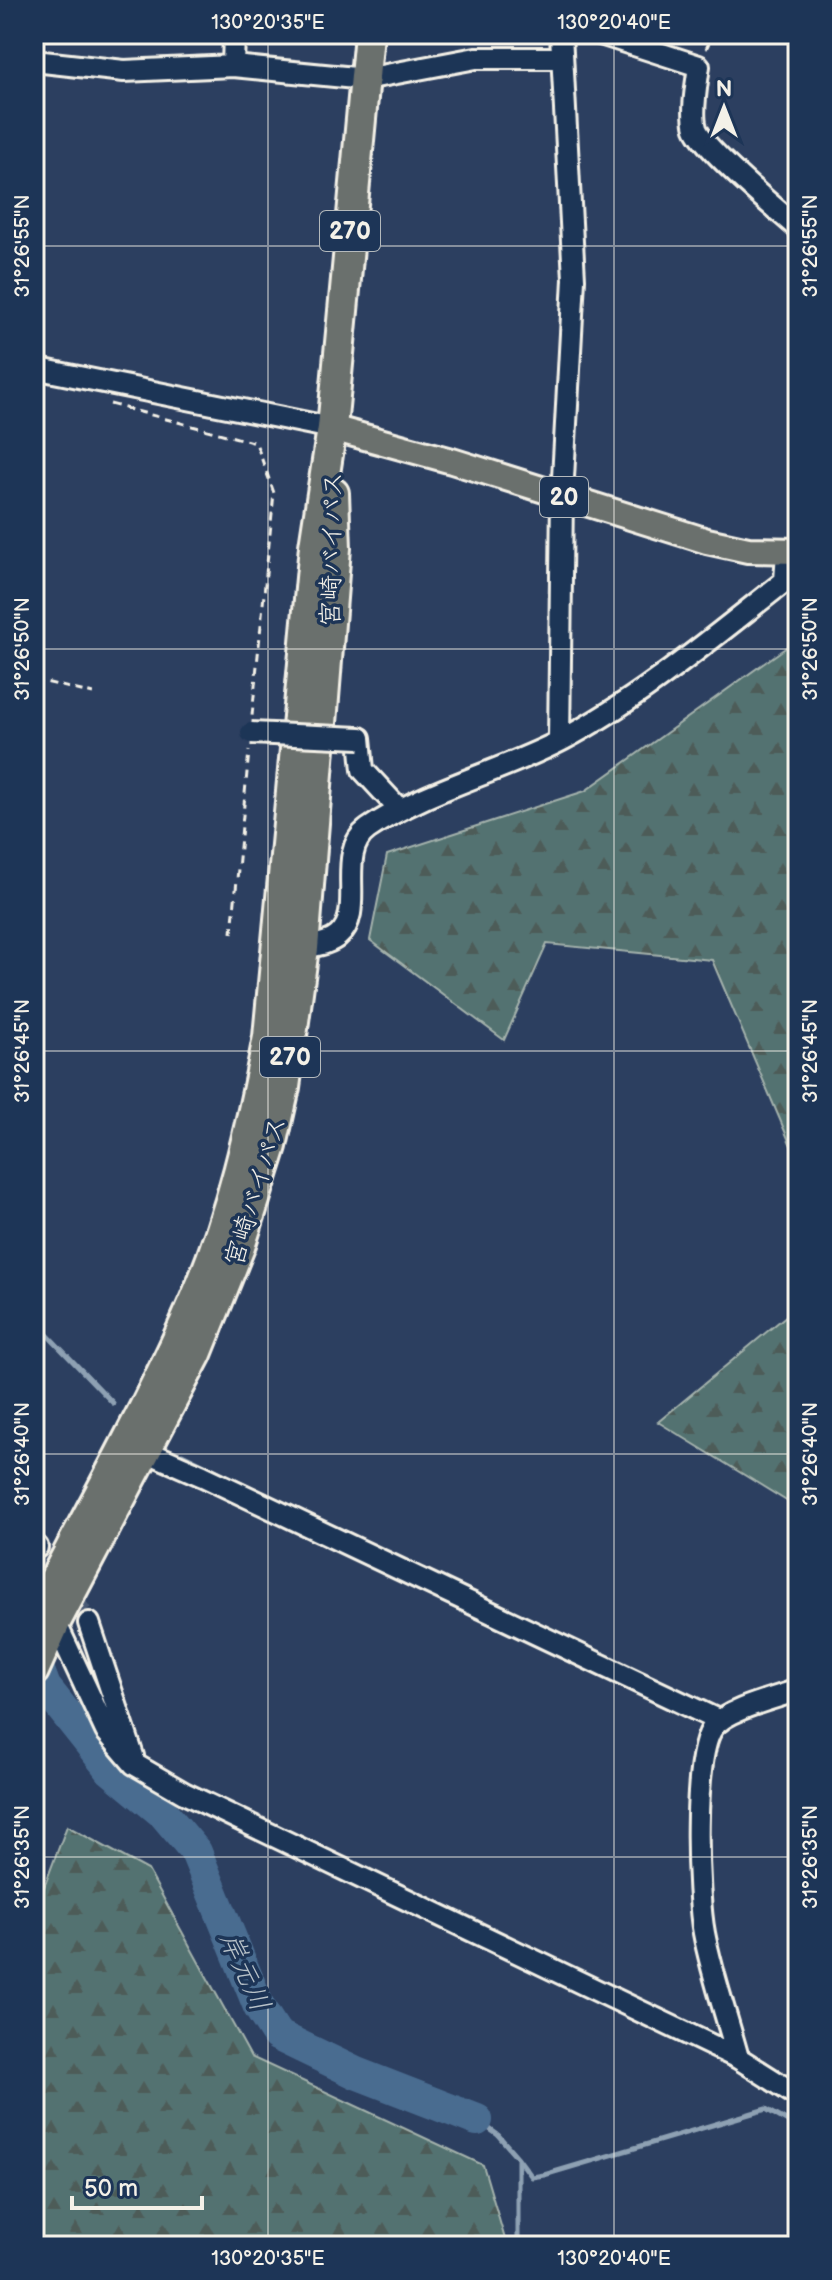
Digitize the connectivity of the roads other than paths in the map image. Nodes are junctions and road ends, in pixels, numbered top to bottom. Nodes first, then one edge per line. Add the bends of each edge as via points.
1 (234, 34) edge
2 (369, 34) edge
3 (561, 34) edge
4 (600, 34) edge
5 (561, 58) junction
6 (34, 61) edge
7 (233, 66) junction
8 (365, 79) junction
9 (798, 228) edge
10 (34, 368) edge
11 (332, 428) junction
12 (562, 496) junction
13 (793, 551) edge
14 (251, 733) road end
15 (559, 741) junction
16 (400, 810) junction
17 (304, 948) junction
18 (136, 1447) junction
19 (42, 1615) edge
20 (89, 1623) tunnel mouth
21 (34, 1671) edge
22 (798, 1690) edge
23 (720, 1721) junction
24 (136, 1765) junction
25 (738, 2058) junction
26 (798, 2096) edge

1 - 7 street
2 - 8 highway, 宮崎バイパス / 270
3 - 5 street
4 - 9 street via 699,66 696,128 728,165
5 - 8 street via 476,58
5 - 12 street via 574,279
6 - 7 street via 124,71
7 - 8 street
8 - 11 highway, 宮崎バイパス / 270
10 - 11 street
11 - 12 main road, 20
11 - 17 highway, 宮崎バイパス / 270 via 336,548
11 - 18 highway, 宮崎バイパス / 270 via 314,546 268,1037 238,1176
12 - 13 main road, 20 via 707,541 748,550
12 - 15 street
13 - 15 street via 785,581 643,692
14 - 16 street, bridge via 360,738 363,770
15 - 16 street
16 - 17 street via 364,831 353,847 349,916 341,935
17 - 18 highway, 宮崎バイパス / 270 via 285,1087 256,1199 197,1354
18 - 19 highway, 宮崎バイパス / 270
18 - 23 street
19 - 21 highway, 宮崎バイパス / 270
19 - 24 street via 106,1731
20 - 24 street
22 - 23 street
23 - 25 street via 705,1743 701,1770 699,1881 704,1934
24 - 25 street via 184,1793
25 - 26 street

